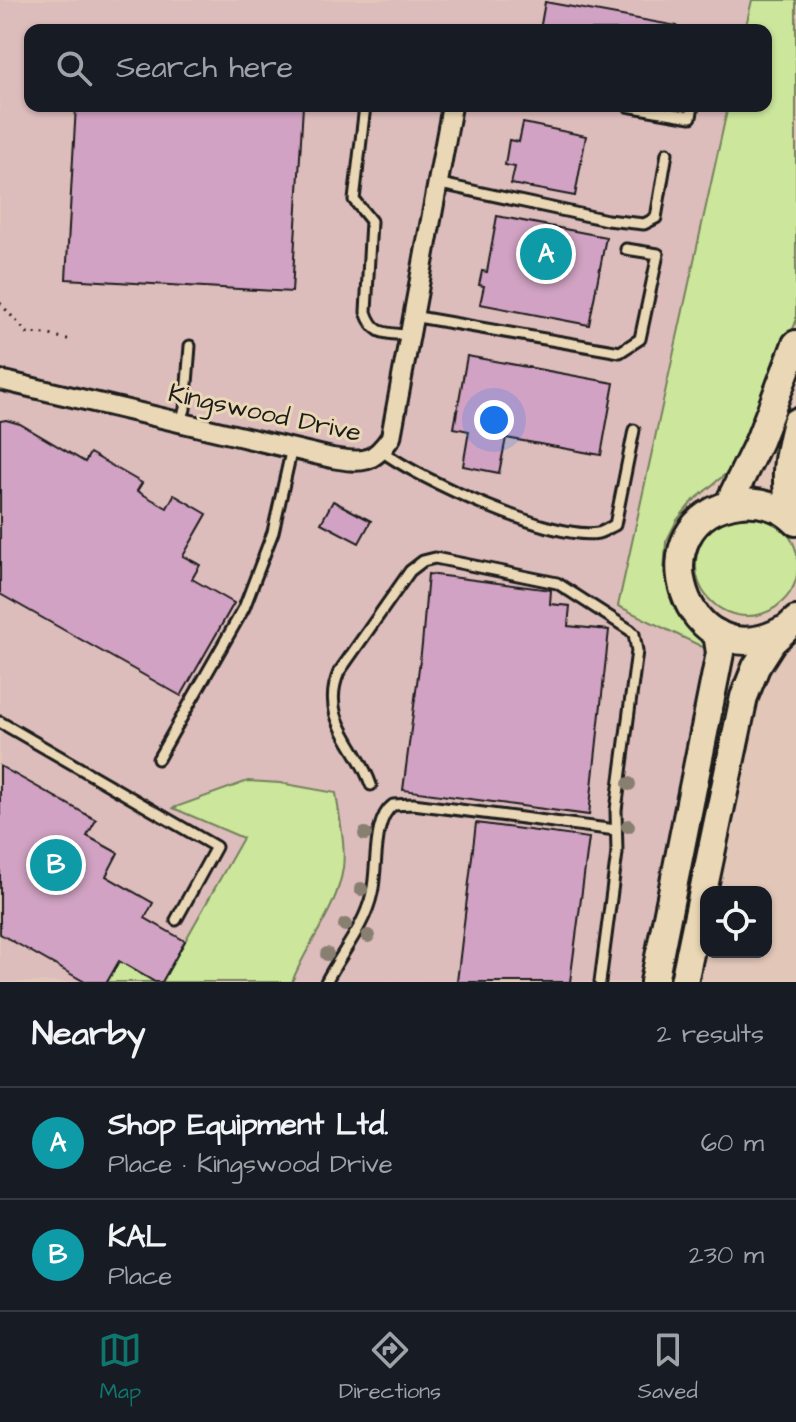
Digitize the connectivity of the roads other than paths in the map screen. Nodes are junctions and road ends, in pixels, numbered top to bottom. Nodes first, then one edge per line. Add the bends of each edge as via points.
1 (364, 112) edge
2 (451, 112) edge
3 (662, 112) edge
4 (692, 112) edge
5 (667, 153) dead end
6 (436, 183) junction
7 (626, 249) dead end
8 (410, 326) junction
9 (796, 344) edge
10 (190, 346) dead end
11 (0, 380) edge
12 (181, 421) junction
13 (796, 422) edge
14 (634, 430) dead end
15 (292, 448) junction
16 (382, 451) junction
17 (728, 505) junction
18 (794, 520) edge
19 (793, 624) edge
20 (717, 633) junction
21 (0, 722) edge
22 (158, 759) dead end
23 (371, 785) dead end
24 (616, 830) junction
25 (176, 920) dead end
26 (326, 982) edge
27 (600, 982) edge
28 (654, 982) edge
29 (684, 982) edge

1 - 8 lane via 354,200 371,221 366,312 370,326 380,332
2 - 6 street, Kingswood Drive
3 - 4 lane via 691,117
5 - 6 lane via 656,218 644,224
6 - 8 street, Kingswood Drive
7 - 8 lane via 658,254 640,339 620,352
8 - 16 street, Kingswood Drive via 391,437
9 - 17 main road
10 - 12 lane
11 - 12 street, Kingswood Drive
12 - 15 street, Kingswood Drive
13 - 18 main road via 785,485
14 - 16 lane via 615,525 598,533 561,531 492,506 398,464
15 - 16 street, Kingswood Drive via 356,462
15 - 22 lane via 273,532 244,608
17 - 18 main road via 772,506
17 - 20 main road via 707,515 681,553 679,577 685,600
19 - 20 main road via 754,640
19 - 29 main road via 772,642 744,697
20 - 28 main road via 720,653
21 - 25 lane via 216,847
23 - 24 lane via 333,712 332,688 410,571 435,558 557,583 634,634 637,651
24 - 26 lane via 393,805 381,818 365,914
24 - 27 lane

